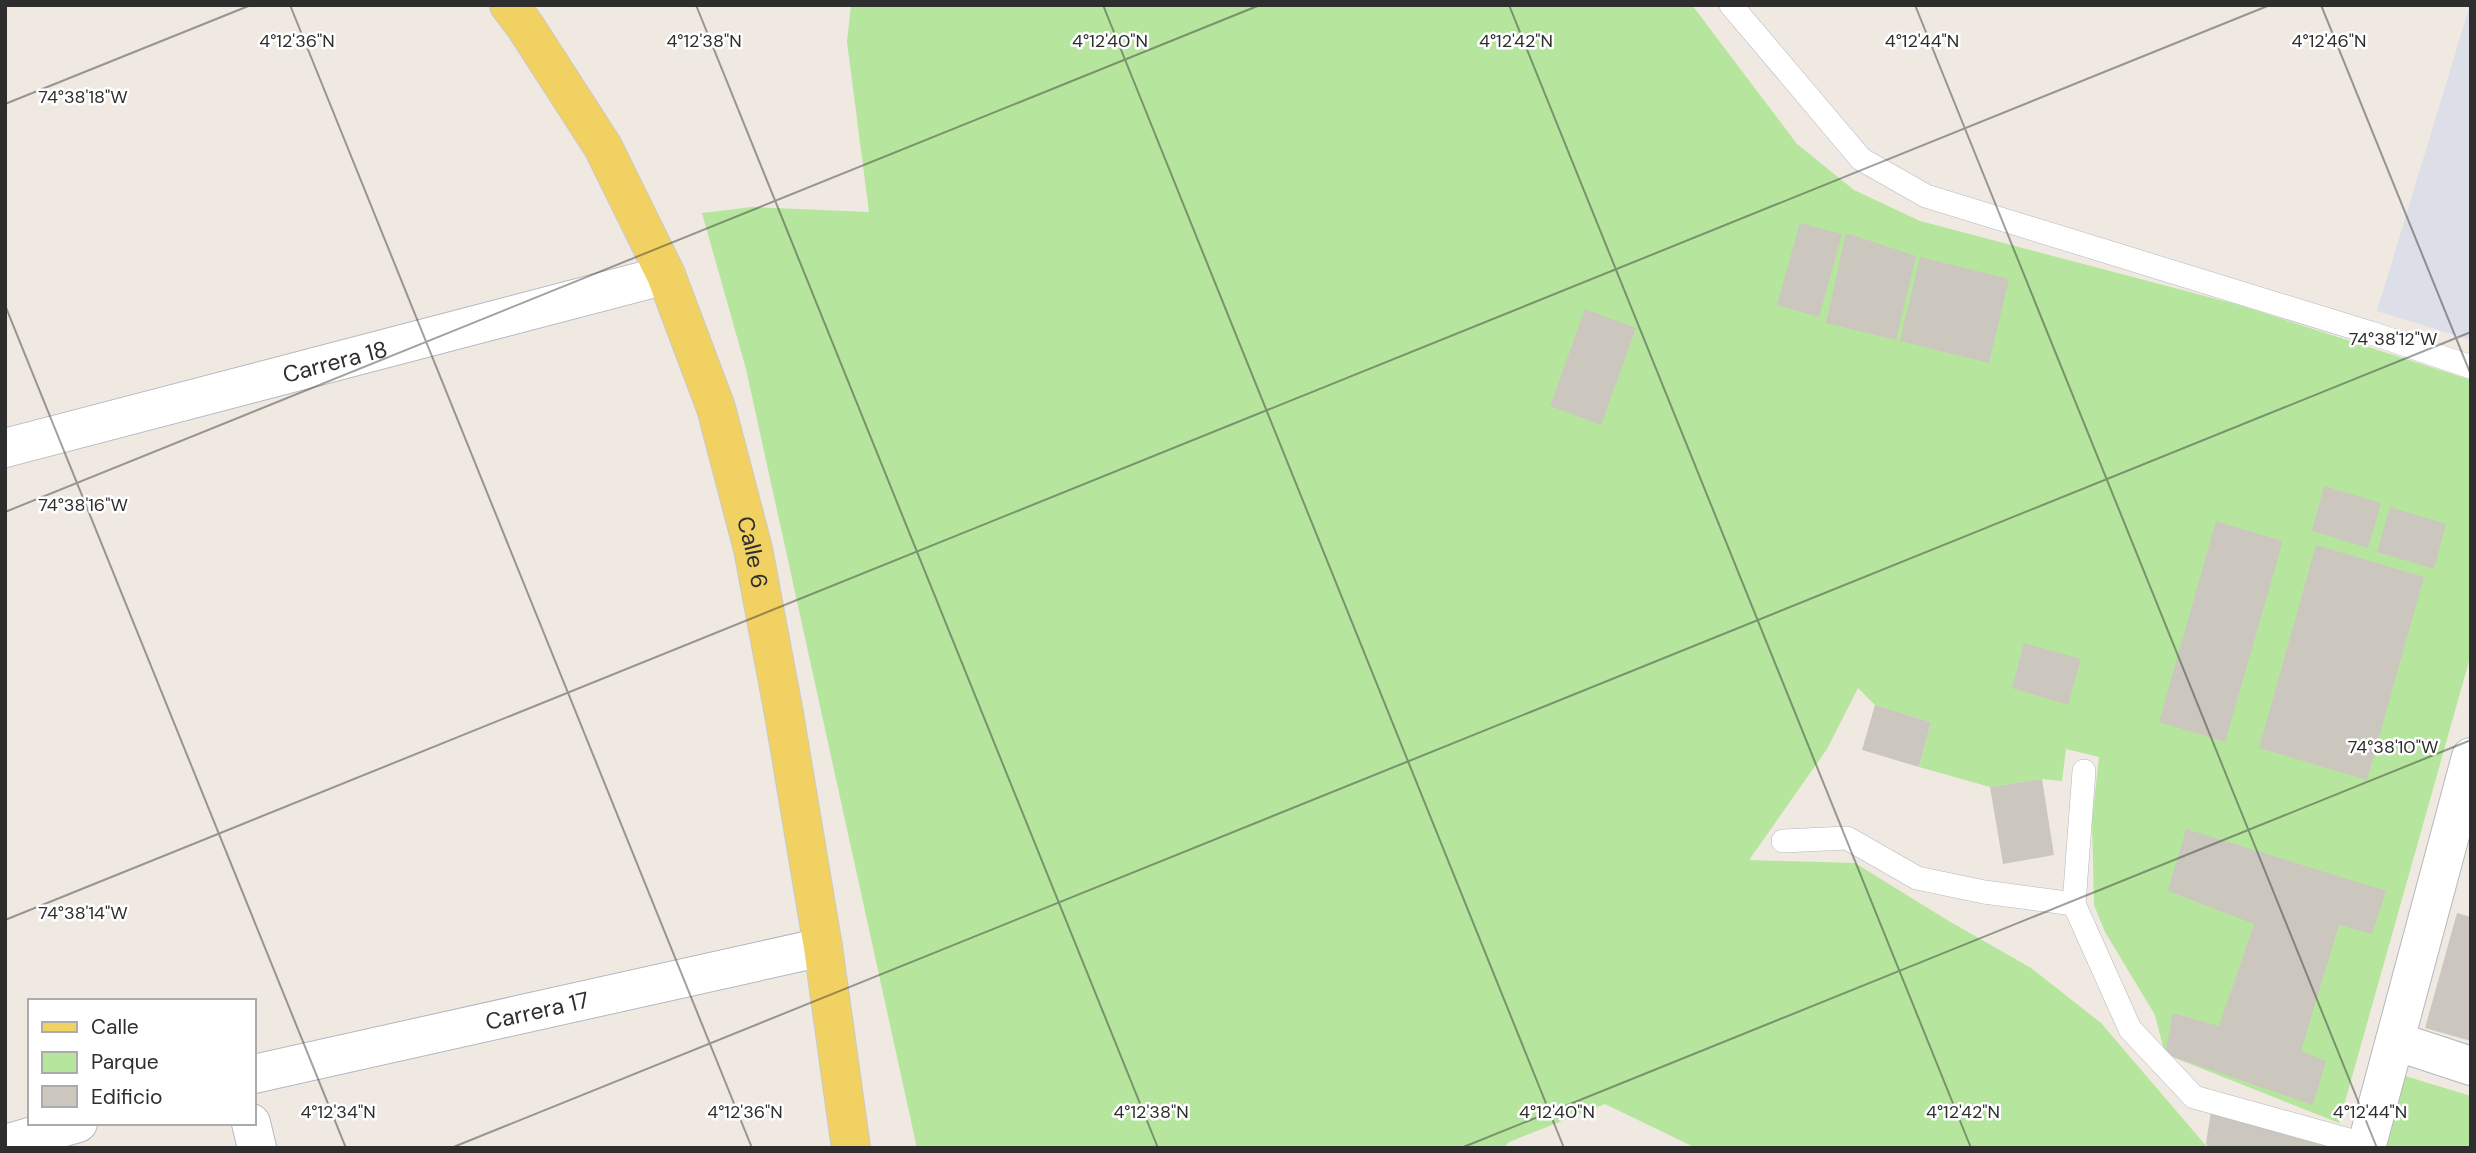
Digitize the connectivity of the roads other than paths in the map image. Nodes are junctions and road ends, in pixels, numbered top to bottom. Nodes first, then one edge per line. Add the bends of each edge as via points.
1 (509, 5) edge
2 (1731, 5) edge
3 (666, 275) junction
4 (2471, 367) edge
5 (5, 448) edge
6 (2471, 757) edge
7 (2084, 771) dead end
8 (1783, 841) dead end
9 (2074, 904) junction
10 (823, 947) junction
11 (2395, 1041) junction
12 (2471, 1066) edge
13 (256, 1074) edge
14 (71, 1125) edge
15 (251, 1125) edge
16 (5, 1144) edge
17 (2367, 1147) edge
18 (257, 1148) edge
19 (851, 1148) edge

1 - 3 main road, Calle 6 via 603,147
2 - 4 lane via 1861,159 1926,196
3 - 5 street, Carrera 18
3 - 10 main road, Calle 6 via 716,408 753,549
6 - 11 street
7 - 9 lane
8 - 9 lane via 1847,838 1917,878
9 - 17 lane via 2130,1029 2194,1097
10 - 13 street, Carrera 17
10 - 19 main road, Calle 6
11 - 12 street
11 - 17 street
14 - 16 street
15 - 18 street

